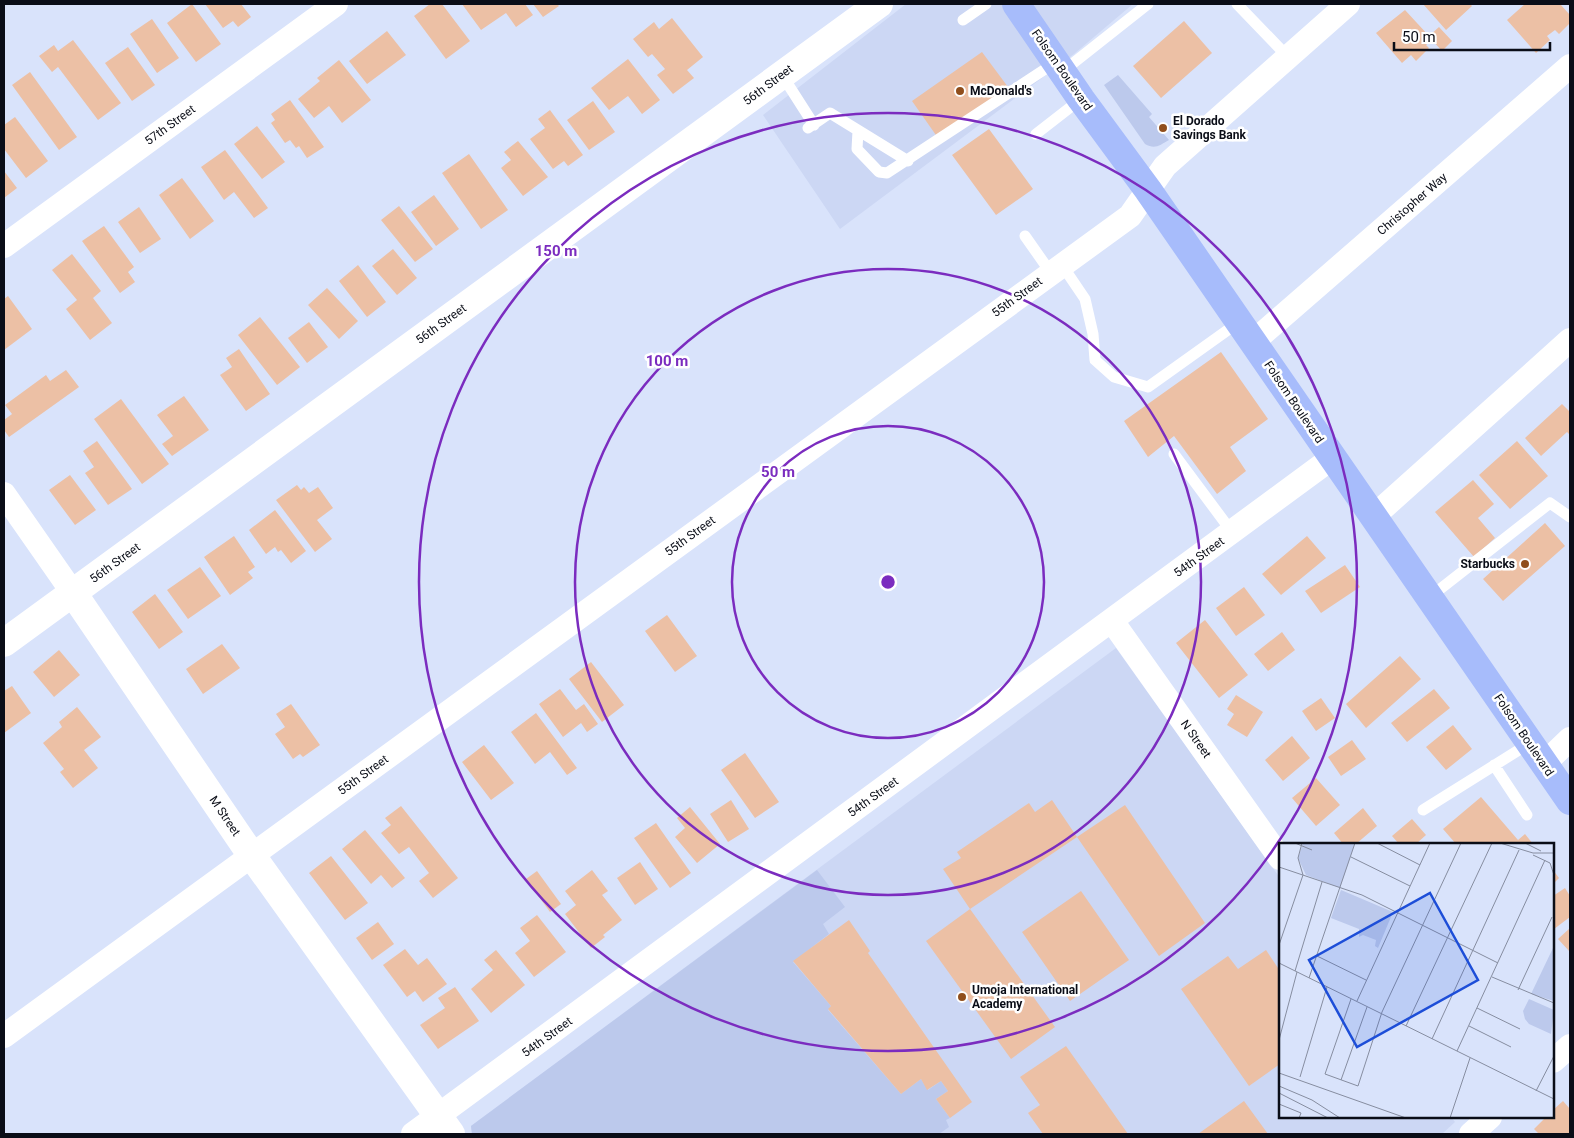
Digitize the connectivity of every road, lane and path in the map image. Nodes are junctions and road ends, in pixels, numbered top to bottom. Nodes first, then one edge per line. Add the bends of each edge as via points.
1 (336, 4) edge
2 (879, 4) edge
3 (986, 4) edge
4 (1016, 4) edge
5 (1148, 4) edge
6 (1238, 4) edge
7 (1348, 4) edge
8 (963, 20) dead end
9 (1288, 58) junction
10 (1570, 66) edge
11 (1059, 67) junction
12 (782, 75) junction
13 (1081, 99) junction
14 (858, 131) junction
15 (1036, 134) dead end
16 (908, 161) junction
17 (1148, 190) junction
18 (1025, 236) dead end
19 (4, 246) edge
20 (1057, 269) junction
21 (1247, 332) junction
22 (1570, 340) edge
23 (1174, 454) dead end
24 (1332, 458) junction
25 (4, 494) edge
26 (1374, 516) junction
27 (1570, 517) edge
28 (1232, 532) junction
29 (73, 593) junction
30 (1430, 597) junction
31 (1112, 621) junction
32 (4, 643) edge
33 (1570, 739) edge
34 (1537, 754) junction
35 (1494, 765) junction
36 (1570, 802) edge
37 (1423, 810) dead end
38 (1527, 815) dead end
39 (252, 856) junction
40 (1279, 857) edge
41 (4, 1036) edge
42 (1570, 1046) edge
43 (1554, 1060) edge
44 (445, 1125) edge
45 (413, 1134) edge

1 - 19 street, 57th Street
2 - 12 street, 56th Street
3 - 8 lane
4 - 11 main road, Folsom Boulevard
5 - 11 lane
6 - 9 lane
7 - 9 street, 55th Street
9 - 17 street, 55th Street via 1165,166
10 - 21 street, Christopher Way
11 - 13 main road, Folsom Boulevard
11 - 16 lane
12 - 14 lane via 811,126 830,113
12 - 29 street, 56th Street
13 - 15 lane
13 - 17 main road, Folsom Boulevard
14 - 16 lane
14 - 16 lane via 857,149 879,172 887,173
17 - 20 street, 55th Street via 1130,216
17 - 21 main road, Folsom Boulevard
18 - 20 lane
20 - 21 lane via 1085,298 1095,360 1114,377 1148,387
20 - 39 street, 55th Street
21 - 24 main road, Folsom Boulevard
22 - 26 street
23 - 28 lane
24 - 26 main road, Folsom Boulevard
24 - 28 street, 54th Street
25 - 29 street, M Street
26 - 30 main road, Folsom Boulevard
27 - 30 lane via 1550,503
28 - 31 street, 54th Street
29 - 32 street, 56th Street
29 - 39 street, M Street
30 - 34 main road, Folsom Boulevard
31 - 40 street, N Street
31 - 44 street, 54th Street
33 - 34 street
34 - 35 lane
34 - 36 main road, Folsom Boulevard
35 - 37 lane
35 - 38 lane
39 - 41 street, 55th Street
39 - 44 street, M Street
42 - 43 street
44 - 45 street, 54th Street

